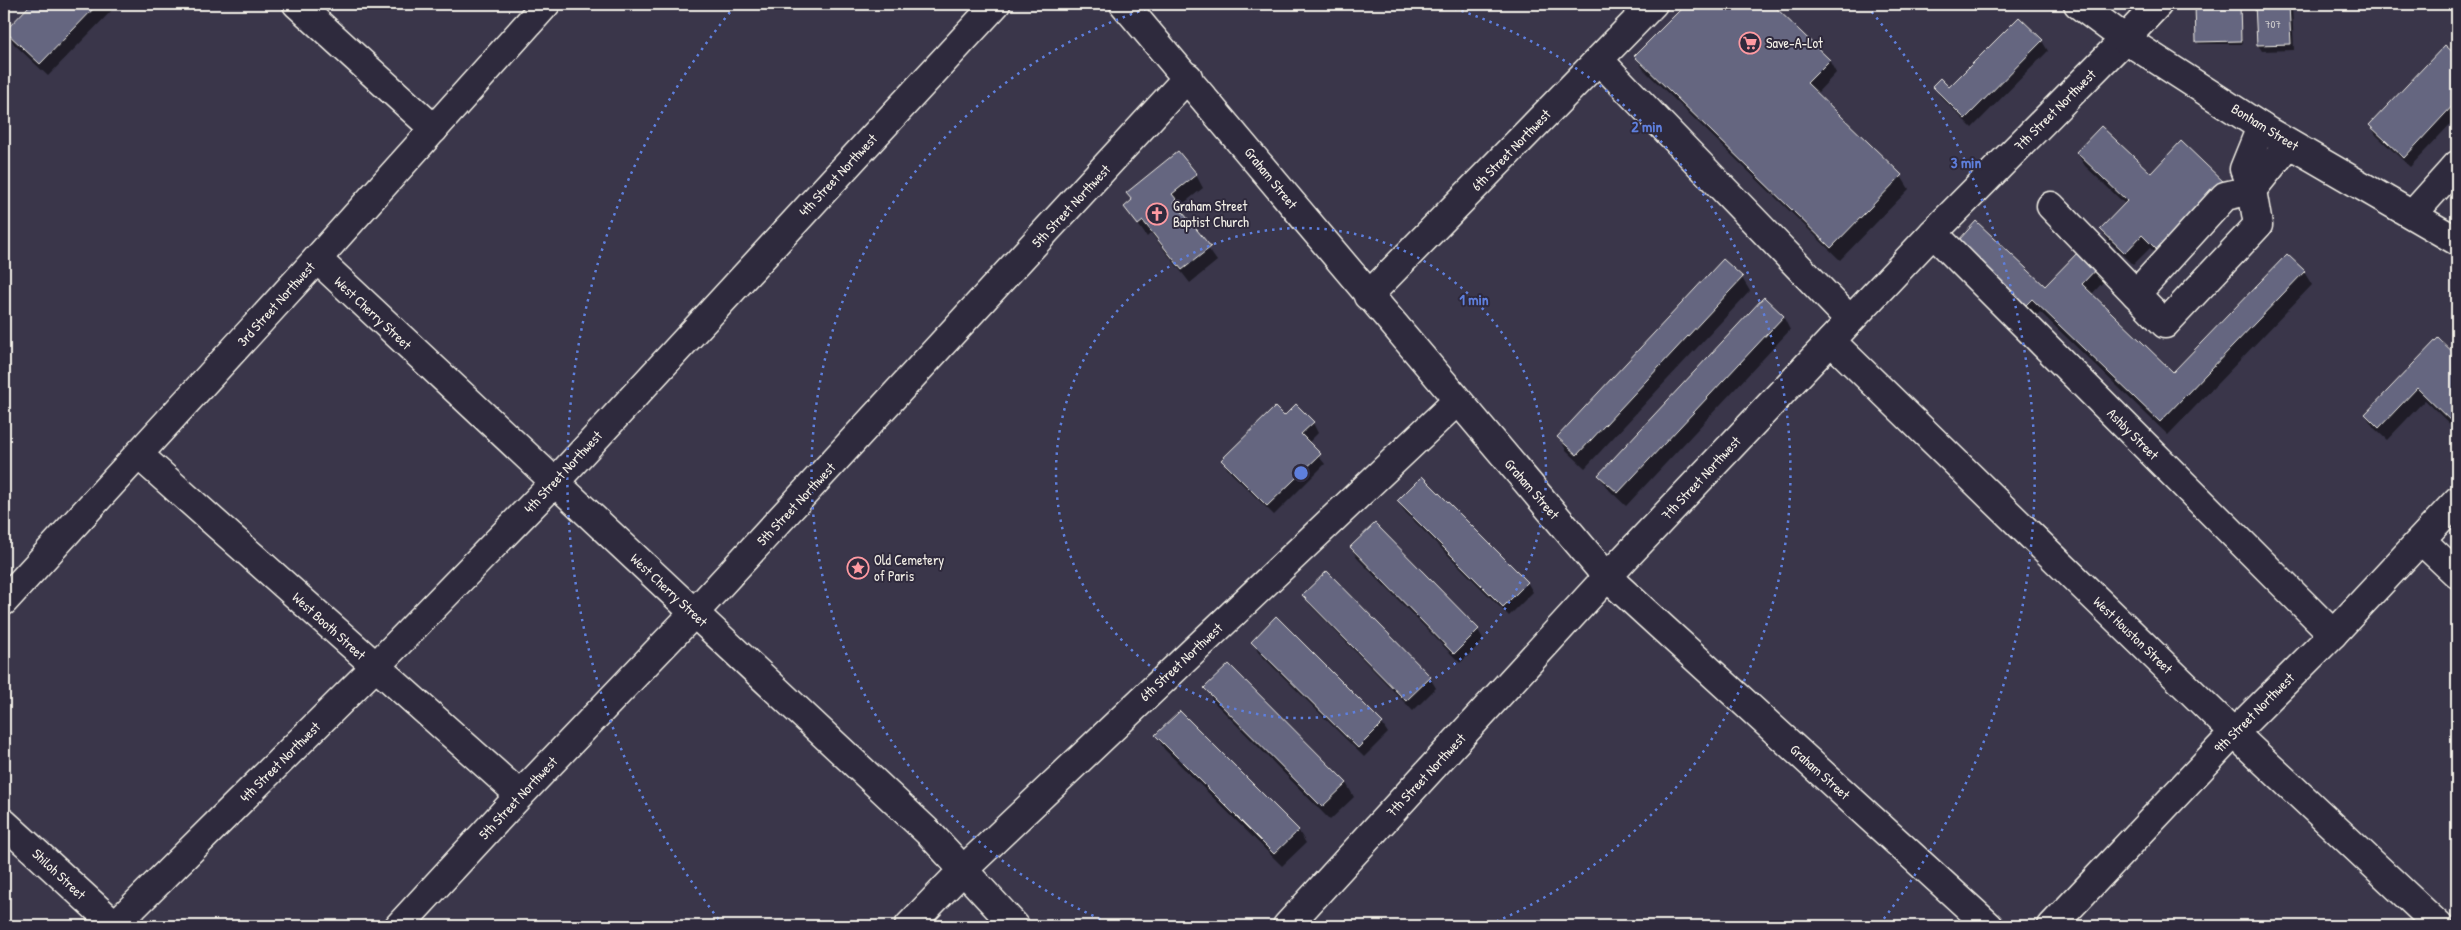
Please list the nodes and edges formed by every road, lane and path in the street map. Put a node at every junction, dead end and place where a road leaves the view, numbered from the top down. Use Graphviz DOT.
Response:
graph roads {
  1 [pos="296,4"];
  2 [pos="546,4"];
  3 [pos="996,4"];
  4 [pos="1124,4"];
  5 [pos="1653,4"];
  6 [pos="2078,4"];
  7 [pos="2158,4"];
  8 [pos="2125,39"];
  9 [pos="1598,60"];
  10 [pos="1188,77"];
  11 [pos="2261,127"];
  12 [pos="434,129"];
  13 [pos="2289,144"];
  14 [pos="2457,166"];
  15 [pos="2252,190"];
  16 [pos="2051,206"];
  17 [pos="2413,214"];
  18 [pos="1933,233"];
  19 [pos="2457,242"];
  20 [pos="317,259"];
  21 [pos="2136,294"];
  22 [pos="1368,296"];
  23 [pos="1850,320"];
  24 [pos="1831,341"];
  25 [pos="1456,401"];
  26 [pos="139,455"];
  27 [pos="554,483"];
  28 [pos="2457,501"];
  29 [pos="2422,541"];
  30 [pos="2457,574"];
  31 [pos="1607,577"];
  32 [pos="4,601"];
  33 [pos="694,614"];
  34 [pos="2333,634"];
  35 [pos="374,668"];
  36 [pos="2234,733"];
  37 [pos="520,795"];
  38 [pos="4,823"];
  39 [pos="963,870"];
  40 [pos="114,926"];
  41 [pos="399,926"];
  42 [pos="909,926"];
  43 [pos="1015,926"];
  44 [pos="1287,926"];
  45 [pos="1989,926"];
  46 [pos="2052,926"];
  47 [pos="2439,926"];
  1 -- 12 [label="street"];
  2 -- 12 [label="street, 3rd Street Northwest"];
  3 -- 27 [label="street, 4th Street Northwest"];
  4 -- 10 [label="street, Graham Street"];
  5 -- 9 [label="street, 6th Street Northwest"];
  6 -- 8 [label="street, Bonham Street"];
  7 -- 8 [label="street, 7th Street Northwest"];
  8 -- 11 [label="street, Bonham Street"];
  8 -- 18 [label="street, 7th Street Northwest"];
  9 -- 22 [label="street, 6th Street Northwest"];
  9 -- 23 [label="street"];
  10 -- 22 [label="street, Graham Street"];
  10 -- 33 [label="street, 5th Street Northwest"];
  11 -- 13 [label="street, Bonham Street"];
  11 -- 15 [label="street"];
  12 -- 20 [label="street, 3rd Street Northwest"];
  13 -- 15 [label="street"];
  13 -- 17 [label="street, Bonham Street"];
  14 -- 17 [label="street"];
  15 -- 21 [label="street"];
  15 -- 21 [label="street"];
  16 -- 21 [label="street"];
  17 -- 19 [label="street, Bonham Street"];
  18 -- 23 [label="street, 7th Street Northwest"];
  18 -- 34 [label="street, Ashby Street"];
  20 -- 26 [label="street, 3rd Street Northwest"];
  20 -- 27 [label="street, West Cherry Street"];
  22 -- 25 [label="street, Graham Street"];
  23 -- 24 [label="street, 7th Street Northwest"];
  24 -- 31 [label="street, 7th Street Northwest"];
  24 -- 36 [label="street, West Houston Street"];
  25 -- 31 [label="street, Graham Street"];
  25 -- 39 [label="street, 6th Street Northwest"];
  26 -- 32 [label="street, 3rd Street Northwest"];
  26 -- 35 [label="street, West Booth Street"];
  27 -- 33 [label="street, West Cherry Street"];
  27 -- 35 [label="street, 4th Street Northwest"];
  28 -- 29 [label="street, 9th Street Northwest"];
  29 -- 30 [label="street"];
  29 -- 34 [label="street, 9th Street Northwest"];
  31 -- 44 [label="street, 7th Street Northwest"];
  31 -- 45 [label="street, Graham Street"];
  33 -- 37 [label="street, 5th Street Northwest"];
  33 -- 39 [label="street, West Cherry Street"];
  34 -- 36 [label="street, 9th Street Northwest"];
  35 -- 37 [label="street, West Booth Street"];
  35 -- 40 [label="street, 4th Street Northwest"];
  36 -- 46 [label="street, 9th Street Northwest"];
  36 -- 47 [label="street, West Houston Street"];
  37 -- 41 [label="street, 5th Street Northwest"];
  38 -- 40 [label="street, Shiloh Street"];
  39 -- 42 [label="street, 6th Street Northwest"];
  39 -- 43 [label="street, West Cherry Street"];
}
